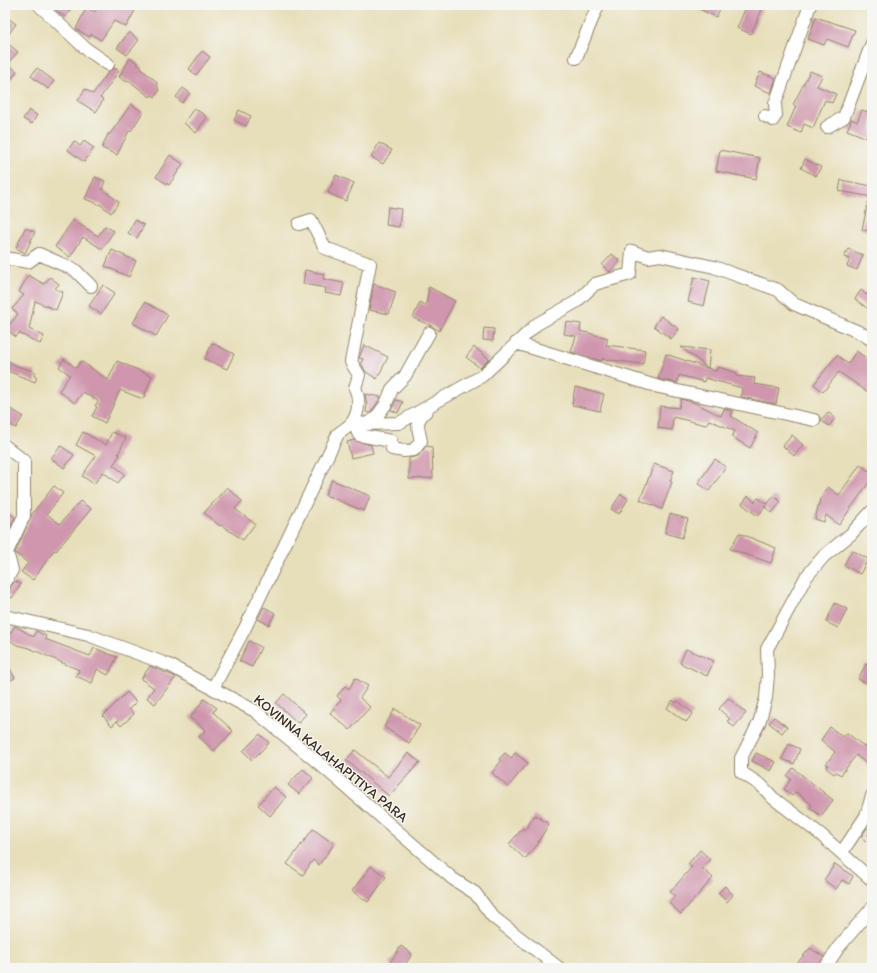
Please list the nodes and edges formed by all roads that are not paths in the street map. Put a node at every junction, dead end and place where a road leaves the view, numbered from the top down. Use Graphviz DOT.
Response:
graph roads {
  1 [pos="39,5"];
  2 [pos="598,5"];
  3 [pos="810,5"];
  4 [pos="872,43"];
  5 [pos="576,58"];
  6 [pos="108,64"];
  7 [pos="765,116"];
  8 [pos="827,127"];
  9 [pos="299,224"];
  10 [pos="5,258"];
  11 [pos="91,286"];
  12 [pos="429,333"];
  13 [pos="872,340"];
  14 [pos="516,343"];
  15 [pos="438,399"];
  16 [pos="814,420"];
  17 [pos="353,422"];
  18 [pos="365,424"];
  19 [pos="5,446"];
  20 [pos="872,511"];
  21 [pos="5,583"];
  22 [pos="5,616"];
  23 [pos="213,688"];
  24 [pos="872,796"];
  25 [pos="842,852"];
  26 [pos="872,880"];
  27 [pos="872,908"];
  28 [pos="559,968"];
  29 [pos="825,968"];
  1 -- 6 [label="street"];
  2 -- 5 [label="street"];
  3 -- 7 [label="street"];
  4 -- 8 [label="street"];
  9 -- 17 [label="street"];
  10 -- 11 [label="street"];
  12 -- 18 [label="street"];
  13 -- 14 [label="street"];
  14 -- 15 [label="street"];
  14 -- 16 [label="street"];
  15 -- 17 [label="street"];
  15 -- 18 [label="street"];
  17 -- 18 [label="street"];
  17 -- 23 [label="street"];
  19 -- 21 [label="street"];
  20 -- 25 [label="street"];
  22 -- 23 [label="street, KOVINNA KALAHAPITIYA PARA"];
  23 -- 28 [label="street, KOVINNA KALAHAPITIYA PARA"];
  24 -- 25 [label="street"];
  25 -- 26 [label="street"];
  27 -- 29 [label="street"];
}
